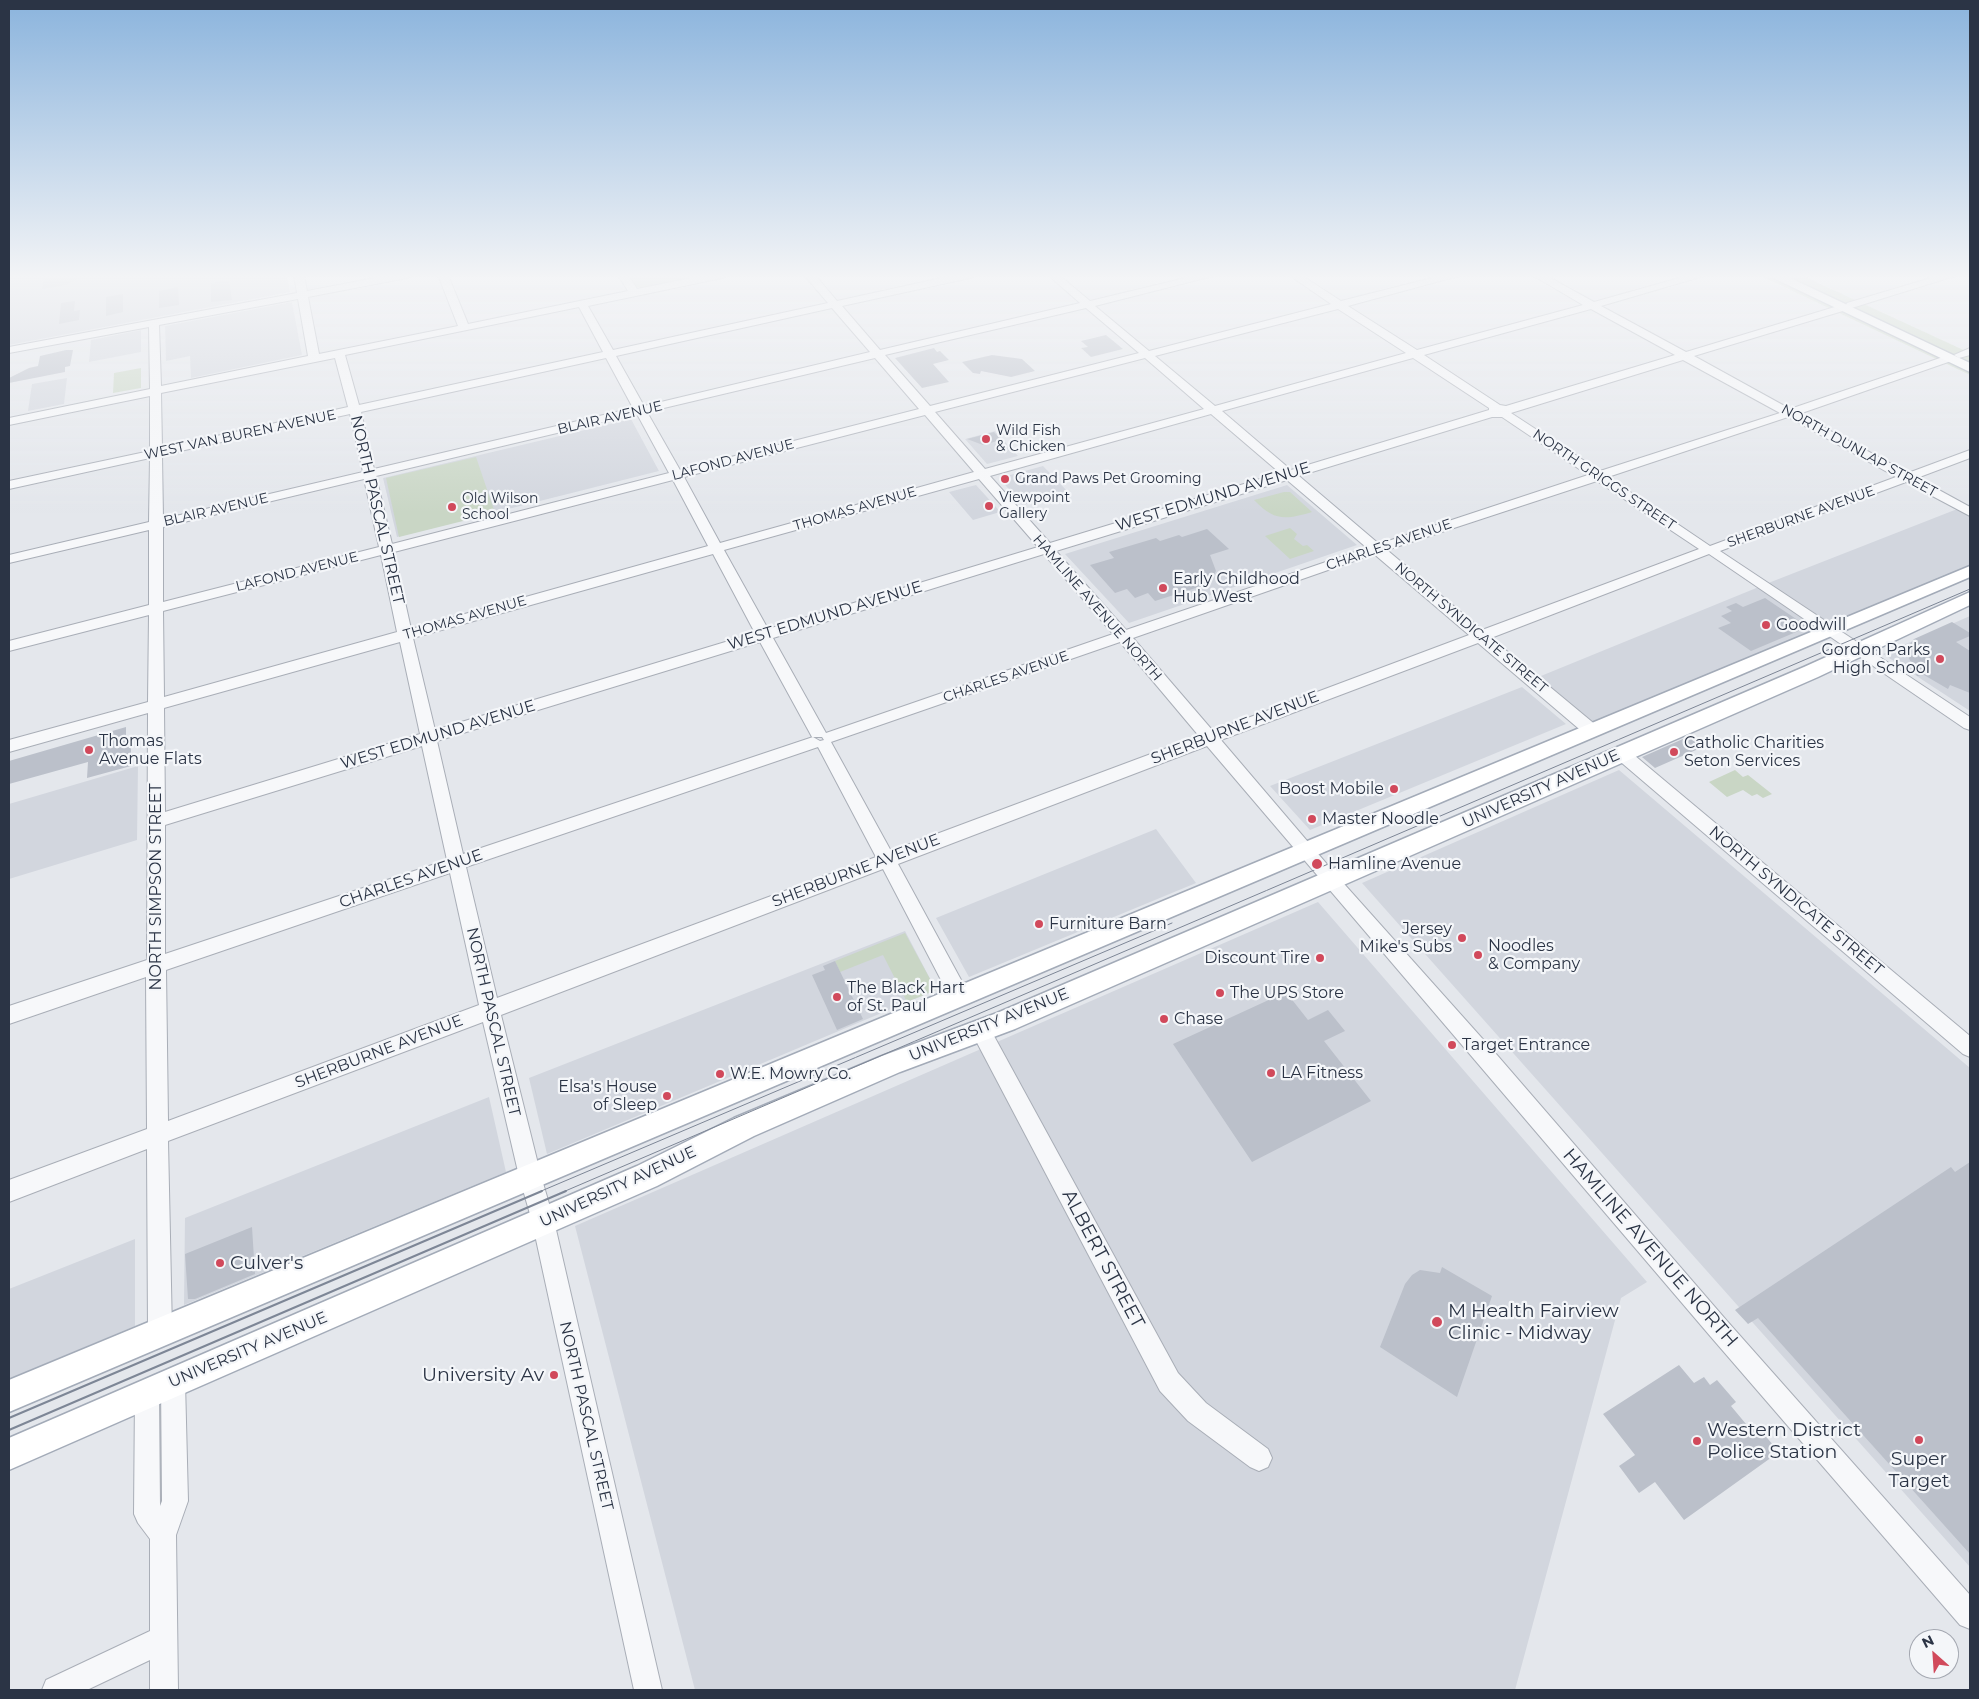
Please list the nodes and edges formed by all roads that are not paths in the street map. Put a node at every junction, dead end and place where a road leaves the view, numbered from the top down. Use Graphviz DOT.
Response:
graph roads {
  1 [pos="154,354"];
  2 [pos="313,354"];
  3 [pos="338,354"];
  4 [pos="339,354"];
  5 [pos="609,354"];
  6 [pos="610,354"];
  7 [pos="877,354"];
  8 [pos="878,354"];
  9 [pos="1145,354"];
  10 [pos="1146,354"];
  11 [pos="1413,354"];
  12 [pos="1414,354"];
  13 [pos="1683,354"];
  14 [pos="1692,354"];
  15 [pos="1686,356"];
  16 [pos="1962,356"];
  17 [pos="314,359"];
  18 [pos="1970,368"];
  19 [pos="154,391"];
  20 [pos="354,410"];
  21 [pos="641,410"];
  22 [pos="926,410"];
  23 [pos="1212,410"];
  24 [pos="1501,411"];
  25 [pos="1790,413"];
  26 [pos="9,421"];
  27 [pos="154,454"];
  28 [pos="1970,454"];
  29 [pos="368,474"];
  30 [pos="982,474"];
  31 [pos="1288,474"];
  32 [pos="677,475"];
  33 [pos="1598,476"];
  34 [pos="1908,477"];
  35 [pos="9,486"];
  36 [pos="1970,512"];
  37 [pos="154,525"];
  38 [pos="716,548"];
  39 [pos="1046,548"];
  40 [pos="1376,549"];
  41 [pos="384,550"];
  42 [pos="1710,550"];
  43 [pos="9,559"];
  44 [pos="1970,570"];
  45 [pos="1970,598"];
  46 [pos="155,608"];
  47 [pos="1830,630"];
  48 [pos="404,635"];
  49 [pos="762,635"];
  50 [pos="1479,636"];
  51 [pos="1124,637"];
  52 [pos="9,646"];
  53 [pos="1861,650"];
  54 [pos="156,705"];
  55 [pos="1970,724"];
  56 [pos="1591,730"];
  57 [pos="428,738"];
  58 [pos="1209,738"];
  59 [pos="822,739"];
  60 [pos="9,746"];
  61 [pos="1622,754"];
  62 [pos="156,821"];
  63 [pos="1305,850"];
  64 [pos="885,860"];
  65 [pos="457,863"];
  66 [pos="1331,881"];
  67 [pos="156,965"];
  68 [pos="959,995"];
  69 [pos="490,1010"];
  70 [pos="9,1015"];
  71 [pos="981,1031"];
  72 [pos="1970,1048"];
  73 [pos="158,1135"];
  74 [pos="530,1176"];
  75 [pos="9,1191"];
  76 [pos="543,1221"];
  77 [pos="160,1332"];
  78 [pos="160,1388"];
  79 [pos="9,1396"];
  80 [pos="9,1454"];
  81 [pos="1259,1458"];
  82 [pos="1970,1615"];
  83 [pos="163,1638"];
  84 [pos="56,1690"];
  85 [pos="164,1690"];
  86 [pos="648,1690"];
  1 -- 19 [label="street, NORTH SIMPSON STREET"];
  2 -- 17 [label="street"];
  3 -- 17 [label="street"];
  4 -- 20 [label="street, NORTH PASCAL STREET"];
  5 -- 20 [label="street, WEST VAN BUREN AVENUE"];
  6 -- 21 [label="street"];
  7 -- 21 [label="street, BLAIR AVENUE"];
  8 -- 22 [label="street, HAMLINE AVENUE NORTH"];
  9 -- 22 [label="street, LAFOND AVENUE"];
  10 -- 23 [label="street, NORTH SYNDICATE STREET"];
  11 -- 23 [label="street, THOMAS AVENUE"];
  12 -- 24 [label="street, NORTH GRIGGS STREET"];
  13 -- 15 [label="street, NORTH DUNLAP STREET"];
  14 -- 15 [label="street, WEST EDMUND AVENUE"];
  15 -- 24 [label="street, WEST EDMUND AVENUE"];
  15 -- 25 [label="street, NORTH DUNLAP STREET"];
  16 -- 18 [label="main road"];
  16 -- 25 [label="street, CHARLES AVENUE"];
  17 -- 19 [label="street"];
  19 -- 26 [label="street"];
  19 -- 27 [label="street, NORTH SIMPSON STREET"];
  20 -- 27 [label="street, WEST VAN BUREN AVENUE"];
  20 -- 29 [label="street, NORTH PASCAL STREET"];
  21 -- 29 [label="street, BLAIR AVENUE"];
  21 -- 32 [label="street"];
  22 -- 30 [label="street, HAMLINE AVENUE NORTH"];
  22 -- 32 [label="street, LAFOND AVENUE"];
  23 -- 30 [label="street, THOMAS AVENUE"];
  23 -- 31 [label="street, NORTH SYNDICATE STREET"];
  24 -- 31 [label="street, WEST EDMUND AVENUE"];
  24 -- 33 [label="street, NORTH GRIGGS STREET"];
  25 -- 33 [label="street, CHARLES AVENUE"];
  25 -- 34 [label="street, NORTH DUNLAP STREET"];
  27 -- 35 [label="street, WEST VAN BUREN AVENUE"];
  27 -- 37 [label="street, NORTH SIMPSON STREET"];
  28 -- 34 [label="street, SHERBURNE AVENUE"];
  29 -- 37 [label="street, BLAIR AVENUE"];
  29 -- 41 [label="street, NORTH PASCAL STREET"];
  30 -- 38 [label="street, THOMAS AVENUE"];
  30 -- 39 [label="street, HAMLINE AVENUE NORTH"];
  31 -- 39 [label="street, WEST EDMUND AVENUE"];
  31 -- 40 [label="street, NORTH SYNDICATE STREET"];
  32 -- 38 [label="street"];
  32 -- 41 [label="street, LAFOND AVENUE"];
  33 -- 40 [label="street, CHARLES AVENUE"];
  33 -- 42 [label="street, NORTH GRIGGS STREET"];
  34 -- 36 [label="street, NORTH DUNLAP STREET"];
  34 -- 42 [label="street, SHERBURNE AVENUE"];
  37 -- 43 [label="street, BLAIR AVENUE"];
  37 -- 46 [label="street, NORTH SIMPSON STREET"];
  38 -- 48 [label="street, THOMAS AVENUE"];
  38 -- 49 [label="street"];
  39 -- 49 [label="street, WEST EDMUND AVENUE"];
  39 -- 51 [label="street, HAMLINE AVENUE NORTH"];
  40 -- 50 [label="street, NORTH SYNDICATE STREET"];
  40 -- 51 [label="street, CHARLES AVENUE"];
  41 -- 46 [label="street, LAFOND AVENUE"];
  41 -- 48 [label="street, NORTH PASCAL STREET"];
  42 -- 47 [label="street, NORTH GRIGGS STREET"];
  42 -- 50 [label="street, SHERBURNE AVENUE"];
  44 -- 47 [label="main road, UNIVERSITY AVENUE"];
  45 -- 53 [label="main road, UNIVERSITY AVENUE"];
  46 -- 52 [label="street, LAFOND AVENUE"];
  46 -- 54 [label="street, NORTH SIMPSON STREET"];
  47 -- 53 [label="street, NORTH GRIGGS STREET"];
  47 -- 56 [label="main road, UNIVERSITY AVENUE"];
  48 -- 54 [label="street, THOMAS AVENUE"];
  48 -- 57 [label="street, NORTH PASCAL STREET"];
  49 -- 57 [label="street, WEST EDMUND AVENUE"];
  49 -- 59 [label="street"];
  50 -- 56 [label="street, NORTH SYNDICATE STREET"];
  50 -- 58 [label="street, SHERBURNE AVENUE"];
  51 -- 58 [label="street, HAMLINE AVENUE NORTH"];
  51 -- 59 [label="street, CHARLES AVENUE"];
  53 -- 55 [label="street, NORTH GRIGGS STREET"];
  53 -- 61 [label="main road, UNIVERSITY AVENUE"];
  54 -- 60 [label="street, THOMAS AVENUE"];
  54 -- 62 [label="street, NORTH SIMPSON STREET"];
  56 -- 63 [label="main road, UNIVERSITY AVENUE"];
  57 -- 62 [label="street, WEST EDMUND AVENUE"];
  57 -- 65 [label="street, NORTH PASCAL STREET"];
  58 -- 63 [label="street, HAMLINE AVENUE NORTH"];
  58 -- 64 [label="street, SHERBURNE AVENUE"];
  59 -- 64 [label="street"];
  59 -- 65 [label="street, CHARLES AVENUE"];
  61 -- 66 [label="main road, UNIVERSITY AVENUE"];
  61 -- 72 [label="street, NORTH SYNDICATE STREET"];
  62 -- 67 [label="street, NORTH SIMPSON STREET"];
  63 -- 66 [label="street, HAMLINE AVENUE NORTH"];
  63 -- 68 [label="main road, UNIVERSITY AVENUE"];
  64 -- 68 [label="street"];
  64 -- 69 [label="street, SHERBURNE AVENUE"];
  65 -- 67 [label="street, CHARLES AVENUE"];
  65 -- 69 [label="street, NORTH PASCAL STREET"];
  66 -- 71 [label="main road, UNIVERSITY AVENUE"];
  66 -- 82 [label="street, HAMLINE AVENUE NORTH"];
  67 -- 70 [label="street, CHARLES AVENUE"];
  67 -- 73 [label="street, NORTH SIMPSON STREET"];
  68 -- 74 [label="main road, UNIVERSITY AVENUE"];
  69 -- 73 [label="street, SHERBURNE AVENUE"];
  69 -- 74 [label="street, NORTH PASCAL STREET"];
  71 -- 76 [label="main road, UNIVERSITY AVENUE"];
  71 -- 81 [label="street, ALBERT STREET"];
  73 -- 75 [label="street, SHERBURNE AVENUE"];
  73 -- 77 [label="street, NORTH SIMPSON STREET"];
  74 -- 76 [label="street, NORTH PASCAL STREET"];
  74 -- 77 [label="main road, UNIVERSITY AVENUE"];
  76 -- 78 [label="main road, UNIVERSITY AVENUE"];
  76 -- 86 [label="street, NORTH PASCAL STREET"];
  77 -- 79 [label="main road, UNIVERSITY AVENUE"];
  78 -- 80 [label="main road, UNIVERSITY AVENUE"];
  78 -- 83 [label="street"];
  83 -- 84 [label="street"];
  83 -- 85 [label="street"];
}
